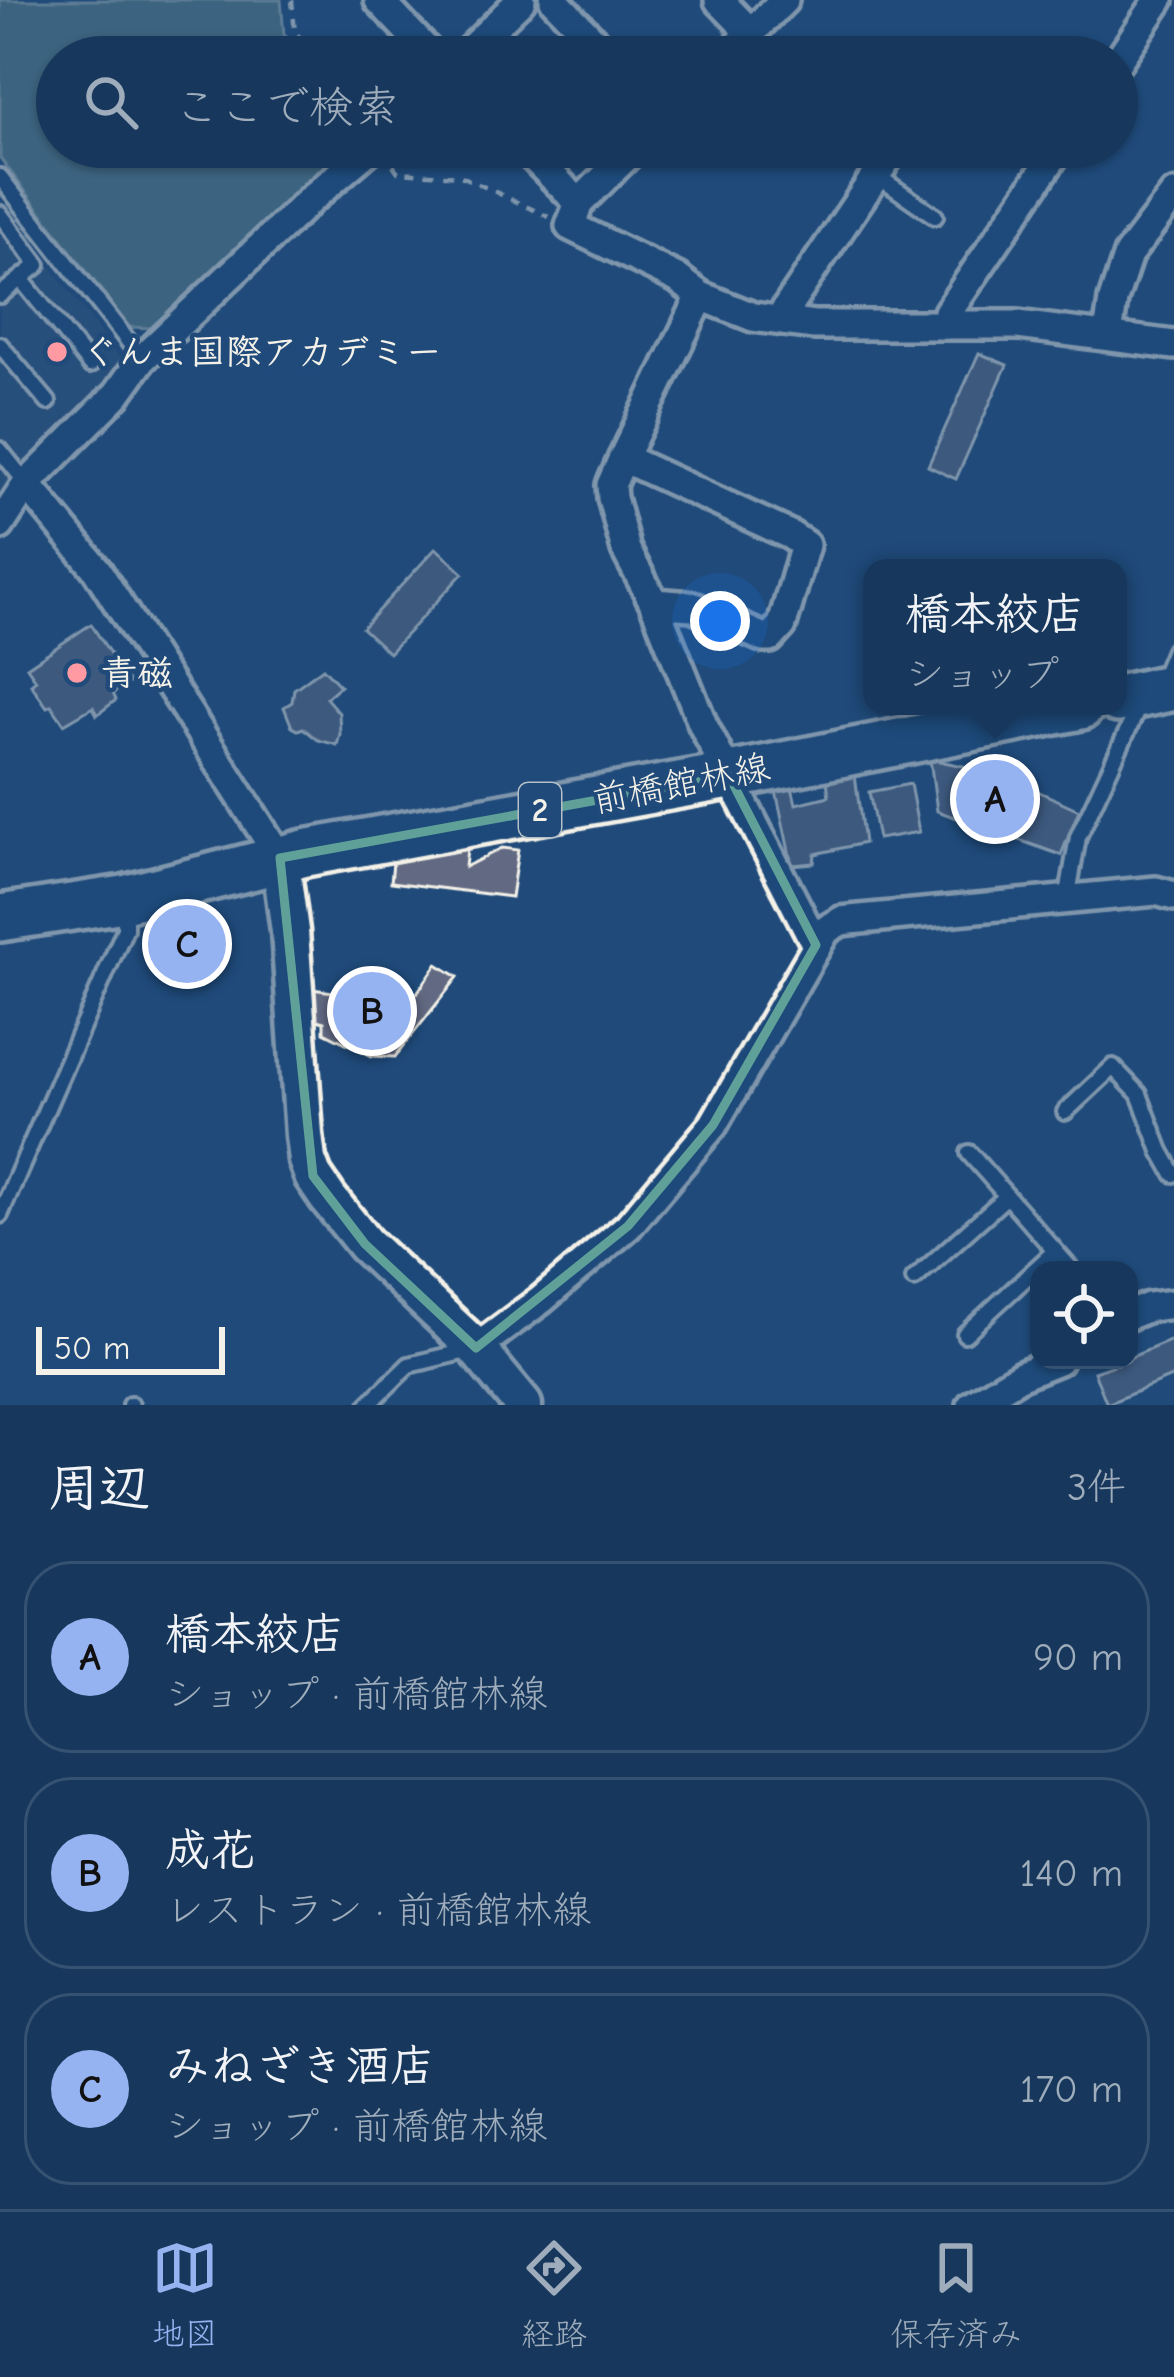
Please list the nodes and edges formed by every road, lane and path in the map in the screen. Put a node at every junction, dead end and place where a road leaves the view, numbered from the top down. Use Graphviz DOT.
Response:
graph roads {
  1 [pos="292,0"];
  2 [pos="379,0"];
  3 [pos="521,0"];
  4 [pos="554,0"];
  5 [pos="719,0"];
  6 [pos="784,0"];
  7 [pos="1159,0"];
  8 [pos="751,33"];
  9 [pos="299,36"];
  10 [pos="413,36"];
  11 [pos="484,36"];
  12 [pos="589,36"];
  13 [pos="748,36"];
  14 [pos="1135,36"];
  15 [pos="348,168"];
  16 [pos="544,168"];
  17 [pos="615,168"];
  18 [pos="882,168"];
  19 [pos="1046,168"];
  20 [pos="398,172"];
  21 [pos="877,175"];
  22 [pos="0,177"];
  23 [pos="1174,195"];
  24 [pos="580,203"];
  25 [pos="0,214"];
  26 [pos="544,215"];
  27 [pos="935,216"];
  28 [pos="21,279"];
  29 [pos="0,295"];
  30 [pos="701,296"];
  31 [pos="783,321"];
  32 [pos="945,326"];
  33 [pos="1108,335"];
  34 [pos="0,345"];
  35 [pos="1174,345"];
  36 [pos="142,359"];
  37 [pos="90,364"];
  38 [pos="49,402"];
  39 [pos="0,450"];
  40 [pos="623,458"];
  41 [pos="27,484"];
  42 [pos="0,525"];
  43 [pos="654,603"];
  44 [pos="1154,684"];
  45 [pos="1036,715"];
  46 [pos="729,776"];
  47 [pos="280,858"];
  48 [pos="1174,896"];
  49 [pos="124,899"];
  50 [pos="1067,900"];
  51 [pos="0,918"];
  52 [pos="816,945"];
  53 [pos="1065,1112"];
  54 [pos="969,1153"];
  55 [pos="1174,1174"];
  56 [pos="1006,1196"];
  57 [pos="0,1215"];
  58 [pos="1055,1251"];
  59 [pos="1064,1261"];
  60 [pos="914,1280"];
  61 [pos="1174,1304"];
  62 [pos="1138,1311"];
  63 [pos="964,1334"];
  64 [pos="476,1348"];
  65 [pos="1036,1369"];
  66 [pos="368,1405"];
  67 [pos="523,1405"];
  68 [pos="972,1405"];
  1 -- 9 [label="path"];
  2 -- 10 [label="street"];
  3 -- 11 [label="street"];
  4 -- 12 [label="street"];
  5 -- 8 [label="street"];
  6 -- 8 [label="street"];
  7 -- 14 [label="street"];
  8 -- 13 [label="street"];
  15 -- 36 [label="street"];
  16 -- 24 [label="street"];
  17 -- 24 [label="street"];
  18 -- 21 [label="street"];
  19 -- 32 [label="street"];
  20 -- 26 [label="path"];
  21 -- 27 [label="lane"];
  21 -- 31 [label="street"];
  22 -- 36 [label="lane"];
  23 -- 33 [label="street"];
  24 -- 30 [label="street"];
  25 -- 28 [label="lane"];
  28 -- 29 [label="lane"];
  28 -- 37 [label="lane"];
  30 -- 31 [label="street"];
  30 -- 40 [label="street"];
  31 -- 32 [label="street"];
  32 -- 33 [label="street"];
  33 -- 35 [label="street"];
  34 -- 38 [label="lane"];
  36 -- 41 [label="street"];
  39 -- 41 [label="lane"];
  40 -- 43 [label="street"];
  40 -- 43 [label="street"];
  41 -- 42 [label="street"];
  41 -- 47 [label="street"];
  43 -- 46 [label="street"];
  44 -- 50 [label="lane"];
  45 -- 46 [label="main road, 前橋館林線 / 2"];
  46 -- 47 [label="main road, 前橋館林線 / 2"];
  46 -- 52 [label="street"];
  47 -- 49 [label="main road, 前橋館林線 / 2"];
  47 -- 64 [label="street"];
  48 -- 50 [label="street"];
  49 -- 51 [label="main road, 前橋館林線 / 2"];
  49 -- 57 [label="lane"];
  50 -- 52 [label="street"];
  52 -- 64 [label="street"];
  53 -- 55 [label="lane"];
  54 -- 56 [label="lane"];
  56 -- 58 [label="lane"];
  56 -- 60 [label="lane"];
  58 -- 59 [label="lane"];
  58 -- 63 [label="lane"];
  61 -- 62 [label="street"];
  64 -- 66 [label="lane"];
  64 -- 67 [label="street"];
  65 -- 68 [label="street"];
}
